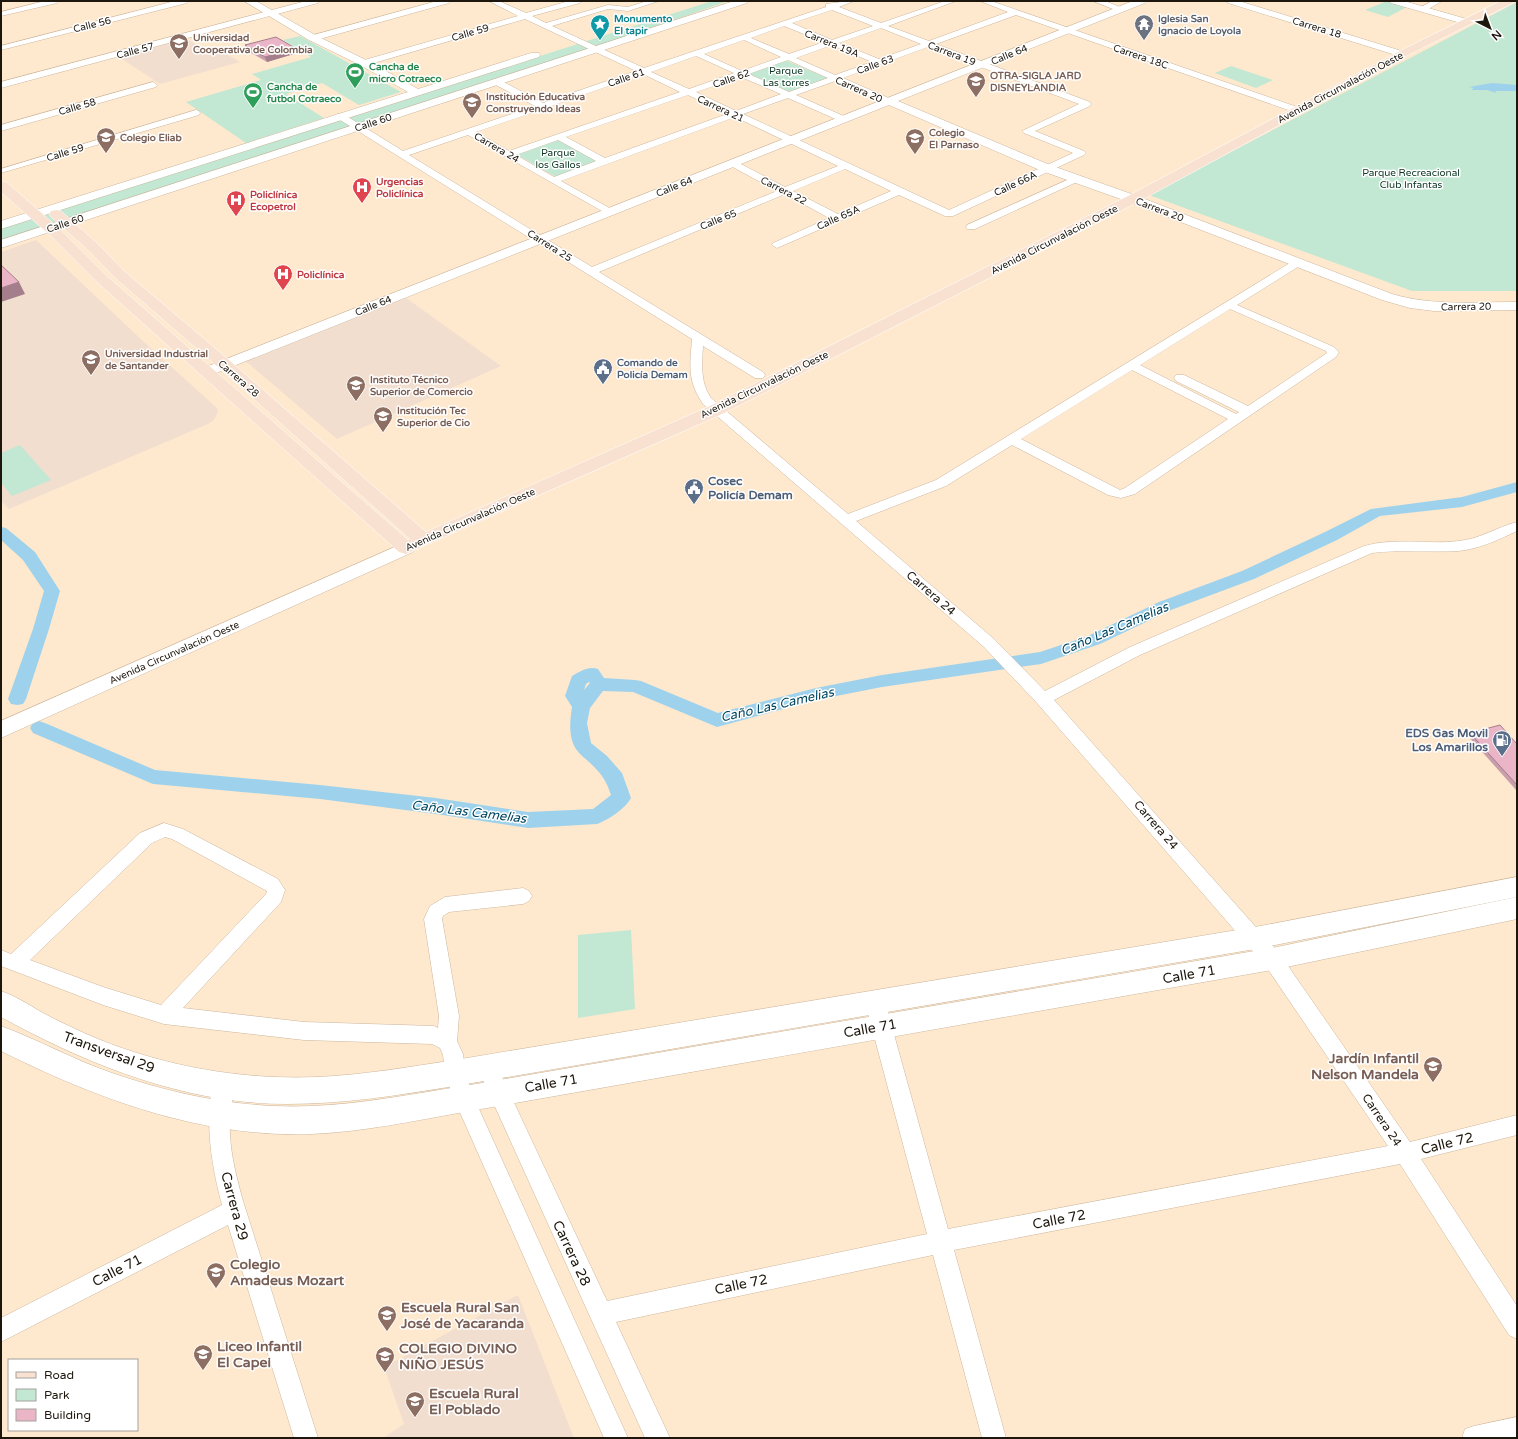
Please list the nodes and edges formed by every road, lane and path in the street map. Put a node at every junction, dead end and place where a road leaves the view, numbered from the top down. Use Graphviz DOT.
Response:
graph roads {
  1 [pos="54,1"];
  2 [pos="184,1"];
  3 [pos="249,1"];
  4 [pos="315,1"];
  5 [pos="446,1"];
  6 [pos="493,1"];
  7 [pos="577,1"];
  8 [pos="654,1"];
  9 [pos="744,1"];
  10 [pos="850,1"];
  11 [pos="952,1"];
  12 [pos="984,1"];
  13 [pos="1097,1"];
  14 [pos="1142,1"];
  15 [pos="1231,1"];
  16 [pos="1394,1"];
  17 [pos="1438,1"];
  18 [pos="1494,1"];
  19 [pos="1509,1"];
  20 [pos="822,3"];
  21 [pos="832,7"];
  22 [pos="1121,9"];
  23 [pos="1422,9"];
  24 [pos="1016,12"];
  25 [pos="271,13"];
  26 [pos="1,14"];
  27 [pos="525,16"];
  28 [pos="1462,21"];
  29 [pos="784,24"];
  30 [pos="546,26"];
  31 [pos="881,26"];
  32 [pos="1068,30"];
  33 [pos="595,37"];
  34 [pos="313,38"];
  35 [pos="747,40"];
  36 [pos="580,41"];
  37 [pos="833,43"];
  38 [pos="927,44"];
  39 [pos="565,46"];
  40 [pos="1,48"];
  41 [pos="596,49"];
  42 [pos="543,53"];
  43 [pos="1398,53"];
  44 [pos="696,54"];
  45 [pos="789,58"];
  46 [pos="880,62"];
  47 [pos="364,63"];
  48 [pos="981,64"];
  49 [pos="644,71"];
  50 [pos="741,74"];
  51 [pos="836,78"];
  52 [pos="497,82"];
  53 [pos="1,85"];
  54 [pos="153,85"];
  55 [pos="416,92"];
  56 [pos="688,92"];
  57 [pos="788,95"];
  58 [pos="888,101"];
  59 [pos="543,106"];
  60 [pos="1293,109"];
  61 [pos="196,113"];
  62 [pos="736,115"];
  63 [pos="340,116"];
  64 [pos="843,119"];
  65 [pos="358,127"];
  66 [pos="1,128"];
  67 [pos="468,131"];
  68 [pos="559,137"];
  69 [pos="790,140"];
  70 [pos="1081,153"];
  71 [pos="402,154"];
  72 [pos="509,154"];
  73 [pos="604,162"];
  74 [pos="732,163"];
  75 [pos="845,166"];
  76 [pos="1046,168"];
  77 [pos="2,170"];
  78 [pos="1076,179"];
  79 [pos="554,180"];
  80 [pos="20,184"];
  81 [pos="1,185"];
  82 [pos="899,190"];
  83 [pos="786,191"];
  84 [pos="1126,196"];
  85 [pos="37,198"];
  86 [pos="50,210"];
  87 [pos="609,212"];
  88 [pos="950,214"];
  89 [pos="34,215"];
  90 [pos="837,218"];
  91 [pos="66,223"];
  92 [pos="1,225"];
  93 [pos="50,228"];
  94 [pos="971,228"];
  95 [pos="540,239"];
  96 [pos="1,244"];
  97 [pos="778,244"];
  98 [pos="1297,263"];
  99 [pos="591,271"];
  100 [pos="1229,305"];
  101 [pos="1517,306"];
  102 [pos="698,337"];
  103 [pos="1142,359"];
  104 [pos="224,364"];
  105 [pos="1132,366"];
  106 [pos="206,372"];
  107 [pos="759,375"];
  108 [pos="711,405"];
  109 [pos="1248,411"];
  110 [pos="1237,419"];
  111 [pos="1012,440"];
  112 [pos="846,520"];
  113 [pos="1517,526"];
  114 [pos="409,539"];
  115 [pos="1043,699"];
  116 [pos="1,713"];
  117 [pos="1,730"];
  118 [pos="1517,887"];
  119 [pos="523,896"];
  120 [pos="1517,908"];
  121 [pos="1255,938"];
  122 [pos="1272,959"];
  123 [pos="7,960"];
  124 [pos="1,1004"];
  125 [pos="878,1014"];
  126 [pos="164,1015"];
  127 [pos="1,1038"];
  128 [pos="448,1042"];
  129 [pos="486,1067"];
  130 [pos="455,1073"];
  131 [pos="222,1085"];
  132 [pos="498,1092"];
  133 [pos="464,1098"];
  134 [pos="220,1114"];
  135 [pos="1517,1125"];
  136 [pos="1405,1153"];
  137 [pos="234,1210"];
  138 [pos="940,1242"];
  139 [pos="600,1314"];
  140 [pos="1517,1327"];
  141 [pos="1,1330"];
  142 [pos="1517,1429"];
  143 [pos="306,1438"];
  144 [pos="616,1438"];
  145 [pos="658,1438"];
  146 [pos="994,1438"];
  147 [pos="1474,1438"];
  1 -- 26 [label="street"];
  2 -- 40 [label="street, Calle 56"];
  3 -- 25 [label="street"];
  4 -- 25 [label="street, Calle 57"];
  5 -- 34 [label="street"];
  6 -- 27 [label="street, Carrera 21"];
  7 -- 27 [label="street, Calle 59"];
  8 -- 30 [label="street"];
  9 -- 41 [label="street, Calle 60"];
  10 -- 21 [label="street, Calle 61"];
  11 -- 31 [label="street, Calle 62"];
  12 -- 24 [label="street, Carrera 18C"];
  13 -- 22 [label="street"];
  14 -- 22 [label="street, Calle 64"];
  15 -- 43 [label="street, Carrera 18"];
  16 -- 23 [label="street"];
  17 -- 23 [label="street"];
  18 -- 28 [label="main road, Avenida Circunvalación Oeste"];
  19 -- 28 [label="main road, Avenida Circunvalación Oeste"];
  20 -- 21 [label="street, Carrera 19"];
  21 -- 29 [label="street, Calle 61"];
  21 -- 31 [label="street, Carrera 19"];
  22 -- 32 [label="street, Calle 64"];
  23 -- 28 [label="street"];
  24 -- 32 [label="street, Carrera 18C"];
  24 -- 38 [label="street, Calle 63"];
  25 -- 34 [label="street"];
  25 -- 53 [label="street, Calle 57"];
  27 -- 30 [label="street, Carrera 21"];
  27 -- 47 [label="street, Calle 59"];
  28 -- 43 [label="main road, Avenida Circunvalación Oeste"];
  29 -- 37 [label="street, Carrera 19A"];
  29 -- 44 [label="street, Calle 61"];
  30 -- 36 [label="street, Carrera 21"];
  31 -- 37 [label="street, Calle 62"];
  31 -- 38 [label="street, Carrera 19"];
  32 -- 48 [label="street, Calle 64"];
  32 -- 60 [label="street, Carrera 18C"];
  33 -- 36 [label="street"];
  34 -- 47 [label="street"];
  35 -- 45 [label="street, Carrera 20"];
  36 -- 39 [label="street"];
  36 -- 41 [label="street, Carrera 21"];
  37 -- 45 [label="street, Calle 62"];
  37 -- 46 [label="street, Carrera 19A"];
  38 -- 46 [label="street, Calle 63"];
  38 -- 48 [label="street, Carrera 19"];
  41 -- 49 [label="street, Carrera 21"];
  41 -- 52 [label="street, Calle 60"];
  42 -- 55 [label="street, Calle 60"];
  43 -- 60 [label="main road, Avenida Circunvalación Oeste"];
  44 -- 49 [label="street, Calle 61"];
  44 -- 50 [label="street"];
  45 -- 50 [label="street, Calle 62"];
  45 -- 51 [label="street, Carrera 20"];
  46 -- 51 [label="street, Calle 63"];
  47 -- 55 [label="street"];
  48 -- 58 [label="street, Calle 64"];
  48 -- 70 [label="street, Carrera 19"];
  49 -- 56 [label="street, Carrera 21"];
  49 -- 59 [label="street, Calle 61"];
  50 -- 56 [label="street, Calle 62"];
  50 -- 57 [label="street"];
  51 -- 57 [label="street, Calle 63"];
  51 -- 58 [label="street, Carrera 20"];
  52 -- 59 [label="street"];
  52 -- 65 [label="street, Calle 60"];
  54 -- 66 [label="street, Calle 58"];
  55 -- 63 [label="street, Calle 60"];
  56 -- 62 [label="street, Carrera 21"];
  56 -- 68 [label="street, Calle 62"];
  57 -- 62 [label="street, Calle 63"];
  57 -- 64 [label="street"];
  58 -- 64 [label="street, Calle 64"];
  58 -- 76 [label="street, Carrera 20"];
  59 -- 67 [label="street, Calle 61"];
  60 -- 84 [label="main road, Avenida Circunvalación Oeste"];
  61 -- 77 [label="street, Calle 59"];
  62 -- 69 [label="street, Carrera 21"];
  62 -- 73 [label="street, Calle 63"];
  63 -- 65 [label="street, Carrera 25"];
  63 -- 86 [label="street, Calle 60"];
  64 -- 69 [label="street, Calle 64"];
  65 -- 71 [label="street, Carrera 25"];
  65 -- 91 [label="street, Calle 60"];
  67 -- 71 [label="street, Calle 61"];
  67 -- 72 [label="street, Carrera 24"];
  68 -- 72 [label="street, Calle 62"];
  68 -- 73 [label="street"];
  69 -- 74 [label="street, Calle 64"];
  69 -- 75 [label="street, Carrera 21"];
  70 -- 76 [label="street, Calle 66A"];
  71 -- 95 [label="street, Carrera 25"];
  72 -- 79 [label="street, Carrera 24"];
  73 -- 79 [label="street, Calle 63"];
  74 -- 83 [label="street, Carrera 22"];
  74 -- 87 [label="street, Calle 64"];
  75 -- 82 [label="street, Carrera 21"];
  75 -- 83 [label="street, Calle 65"];
  76 -- 78 [label="street, Carrera 20"];
  76 -- 88 [label="street, Calle 66A"];
  77 -- 80 [label="main road"];
  78 -- 84 [label="street, Carrera 20"];
  78 -- 94 [label="street"];
  79 -- 87 [label="street, Carrera 24"];
  81 -- 89 [label="main road, Carrera 28"];
  82 -- 88 [label="street, Carrera 21"];
  82 -- 90 [label="street, Calle 65A"];
  83 -- 90 [label="street, Carrera 22"];
  83 -- 99 [label="street, Calle 65"];
  84 -- 98 [label="street, Carrera 20"];
  84 -- 107 [label="main road, Avenida Circunvalación Oeste"];
  84 -- 108 [label="main road, Avenida Circunvalación Oeste"];
  85 -- 86 [label="main road, Carrera 28"];
  86 -- 89 [label="street, Calle 60"];
  86 -- 91 [label="main road, Carrera 28"];
  87 -- 95 [label="street, Calle 64"];
  89 -- 92 [label="street, Calle 60"];
  89 -- 93 [label="main road, Carrera 28"];
  90 -- 97 [label="street, Calle 65A"];
  91 -- 93 [label="street, Calle 60"];
  91 -- 104 [label="main road, Carrera 28"];
  93 -- 96 [label="street, Calle 60"];
  93 -- 106 [label="main road, Carrera 28"];
  95 -- 99 [label="street, Carrera 25"];
  95 -- 104 [label="street, Calle 64"];
  98 -- 100 [label="street"];
  98 -- 101 [label="street, Carrera 20"];
  99 -- 102 [label="street, Carrera 25"];
  100 -- 103 [label="street"];
  100 -- 109 [label="street"];
  102 -- 107 [label="street, Carrera 25"];
  102 -- 108 [label="street, Carrera 24"];
  103 -- 105 [label="street"];
  103 -- 109 [label="street"];
  104 -- 106 [label="street, Calle 64"];
  104 -- 114 [label="main road, Carrera 28"];
  105 -- 110 [label="street"];
  105 -- 111 [label="street"];
  106 -- 114 [label="main road, Carrera 28"];
  107 -- 108 [label="main road, Avenida Circunvalación Oeste"];
  108 -- 112 [label="street, Carrera 24"];
  108 -- 114 [label="main road, Avenida Circunvalación Oeste"];
  109 -- 110 [label="street"];
  110 -- 111 [label="street"];
  111 -- 112 [label="street"];
  112 -- 115 [label="street, Carrera 24"];
  113 -- 115 [label="street"];
  114 -- 116 [label="main road, Avenida Circunvalación Oeste"];
  114 -- 117 [label="main road, Avenida Circunvalación Oeste"];
  115 -- 121 [label="street, Carrera 24"];
  118 -- 121 [label="main road, Calle 71"];
  119 -- 128 [label="street"];
  120 -- 122 [label="main road, Calle 71"];
  121 -- 122 [label="street, Carrera 24"];
  121 -- 125 [label="main road, Calle 71"];
  122 -- 125 [label="main road, Calle 71"];
  122 -- 136 [label="street, Carrera 24"];
  123 -- 126 [label="street"];
  123 -- 126 [label="street"];
  124 -- 131 [label="main road, Transversal 29"];
  125 -- 129 [label="main road, Calle 71"];
  125 -- 132 [label="main road, Calle 71"];
  125 -- 138 [label="street"];
  126 -- 128 [label="street"];
  127 -- 134 [label="main road"];
  128 -- 130 [label="street"];
  129 -- 130 [label="main road, Calle 71"];
  129 -- 132 [label="street, Carrera 28"];
  130 -- 131 [label="main road, Calle 71"];
  130 -- 133 [label="street"];
  131 -- 134 [label="street, Carrera 29"];
  132 -- 133 [label="main road, Calle 71"];
  132 -- 139 [label="street, Carrera 28"];
  133 -- 134 [label="main road, Calle 71"];
  133 -- 144 [label="street"];
  134 -- 137 [label="street, Carrera 29"];
  135 -- 136 [label="street, Calle 72"];
  136 -- 138 [label="street, Calle 72"];
  136 -- 140 [label="street, Carrera 24"];
  137 -- 141 [label="street, Calle 71"];
  137 -- 143 [label="street, Carrera 29"];
  138 -- 139 [label="street, Calle 72"];
  138 -- 146 [label="street"];
  139 -- 145 [label="street, Carrera 28"];
  142 -- 147 [label="street"];
}
